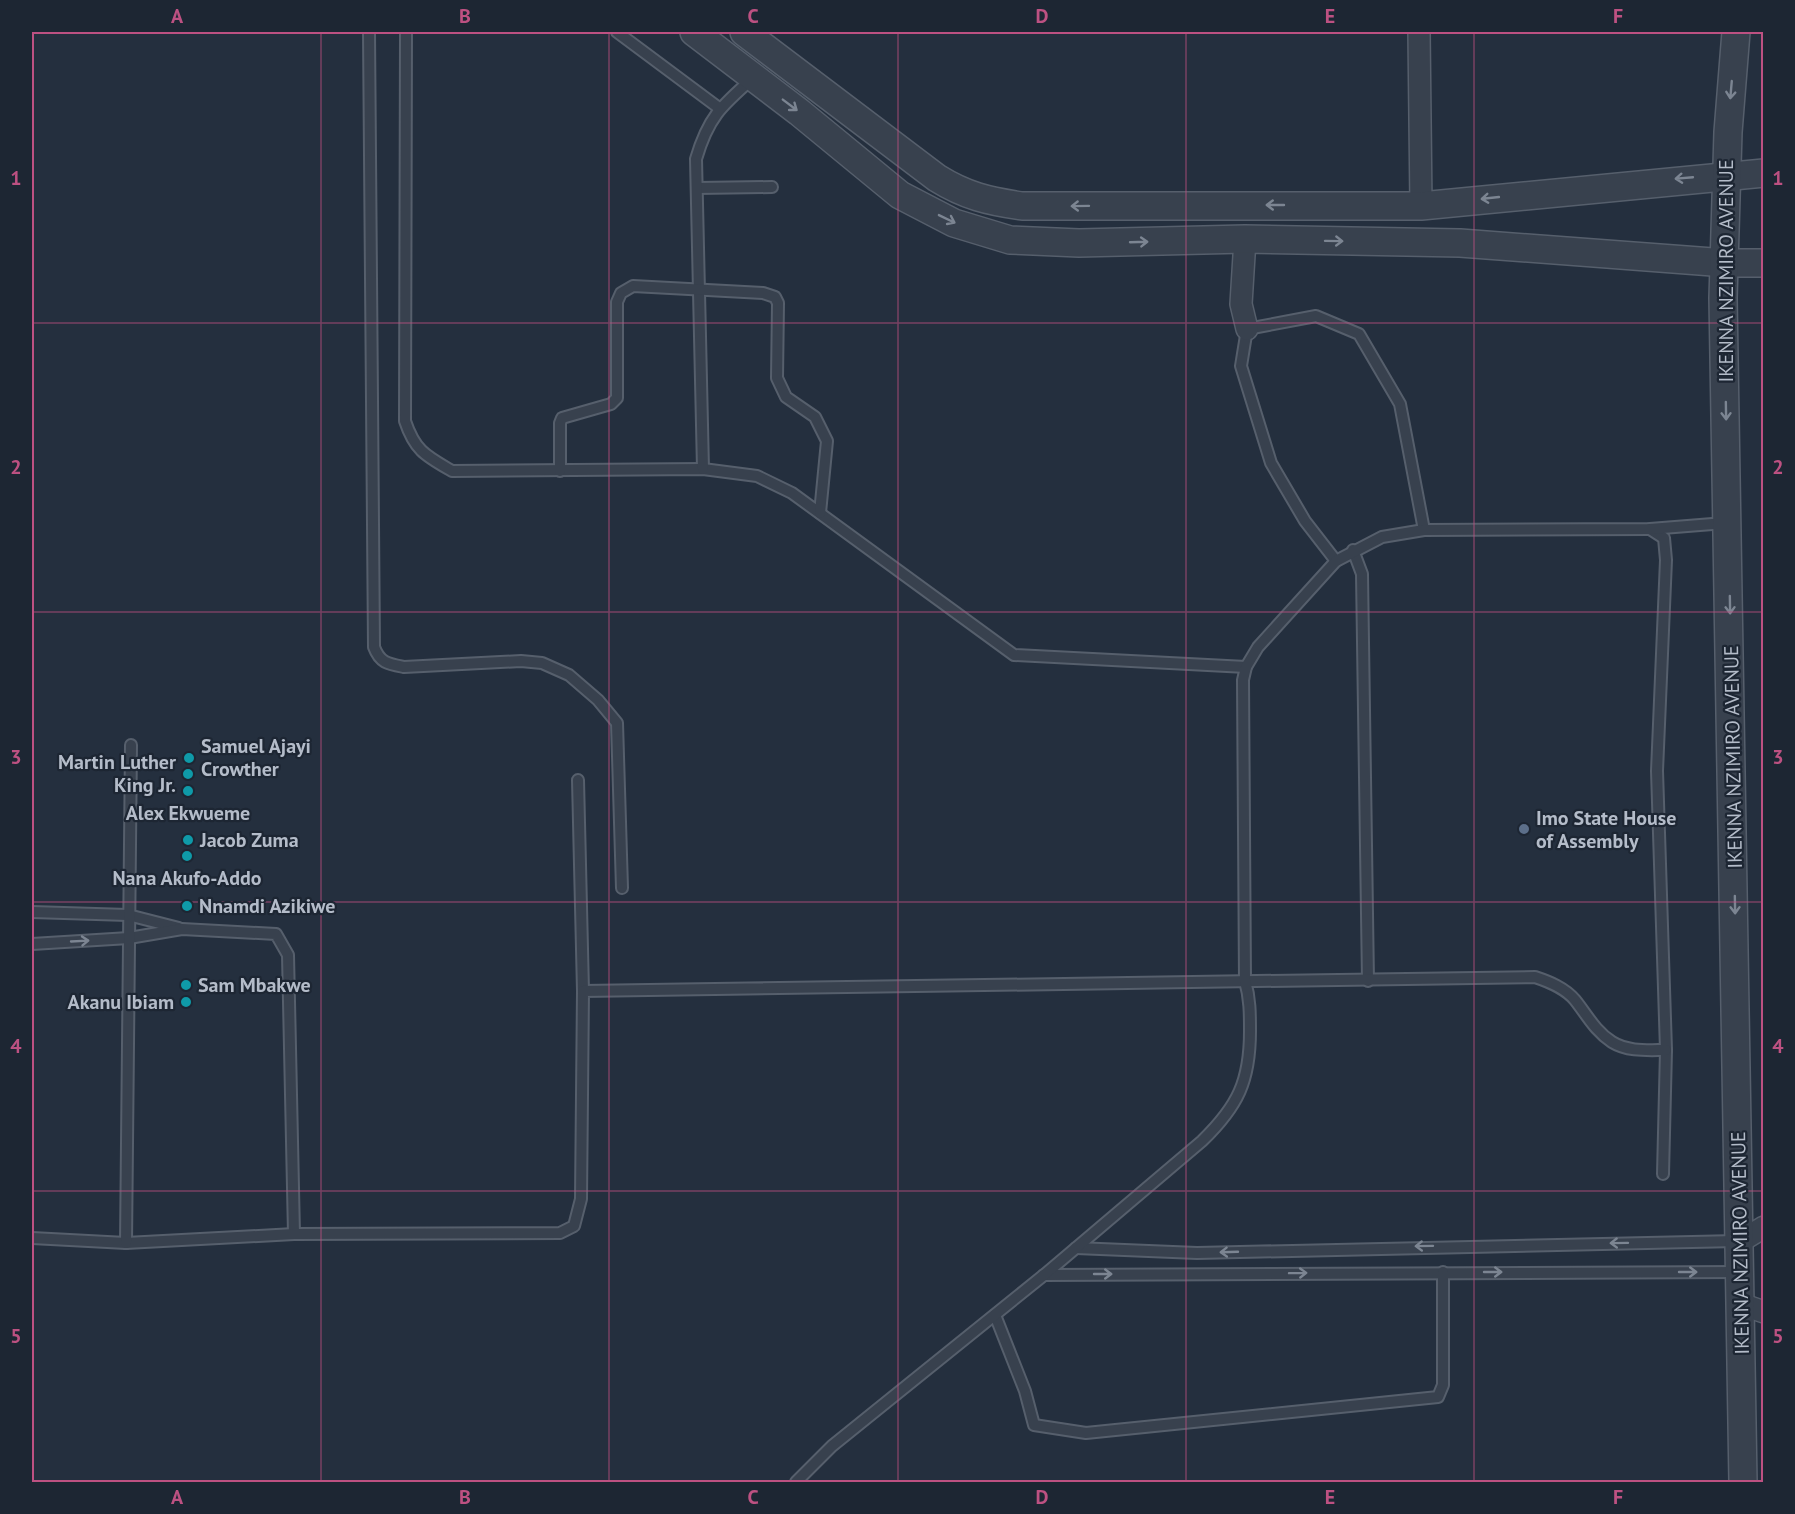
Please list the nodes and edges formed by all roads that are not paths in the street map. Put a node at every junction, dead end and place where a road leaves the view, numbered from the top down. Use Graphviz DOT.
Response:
graph roads {
  1 [pos="369,32"];
  2 [pos="406,32"];
  3 [pos="617,32"];
  4 [pos="694,32"];
  5 [pos="744,32"];
  6 [pos="1419,32"];
  7 [pos="1736,32"];
  8 [pos="754,77"];
  9 [pos="719,108"];
  10 [pos="1764,173"];
  11 [pos="1726,174"];
  12 [pos="772,187"];
  13 [pos="697,188"];
  14 [pos="992,202"];
  15 [pos="1421,206"];
  16 [pos="981,231"];
  17 [pos="1245,239"];
  18 [pos="1764,262"];
  19 [pos="1726,263"];
  20 [pos="699,287"];
  21 [pos="1247,329"];
  22 [pos="703,469"];
  23 [pos="560,471"];
  24 [pos="820,513"];
  25 [pos="1729,522"];
  26 [pos="1650,529"];
  27 [pos="1424,530"];
  28 [pos="1353,550"];
  29 [pos="1336,561"];
  30 [pos="1246,667"];
  31 [pos="131,745"];
  32 [pos="578,780"];
  33 [pos="622,888"];
  34 [pos="32,912"];
  35 [pos="128,915"];
  36 [pos="182,929"];
  37 [pos="129,938"];
  38 [pos="32,944"];
  39 [pos="1245,981"];
  40 [pos="1368,981"];
  41 [pos="583,990"];
  42 [pos="1666,1050"];
  43 [pos="1663,1174"];
  44 [pos="1764,1227"];
  45 [pos="294,1234"];
  46 [pos="32,1238"];
  47 [pos="1741,1241"];
  48 [pos="126,1243"];
  49 [pos="1076,1248"];
  50 [pos="1443,1272"];
  51 [pos="1741,1272"];
  52 [pos="1044,1275"];
  53 [pos="1753,1308"];
  54 [pos="995,1315"];
  55 [pos="796,1482"];
  56 [pos="1743,1482"];
  1 -- 33 [label="lane"];
  2 -- 23 [label="lane"];
  3 -- 9 [label="lane"];
  4 -- 8 [label="street"];
  5 -- 14 [label="street"];
  6 -- 15 [label="street"];
  7 -- 11 [label="street, IKENNA NZIMIRO AVENUE, one-way"];
  8 -- 9 [label="lane"];
  8 -- 16 [label="street, one-way"];
  9 -- 13 [label="lane"];
  10 -- 11 [label="street"];
  11 -- 15 [label="street, one-way"];
  11 -- 19 [label="street, IKENNA NZIMIRO AVENUE"];
  12 -- 13 [label="lane"];
  13 -- 20 [label="lane"];
  15 -- 14 [label="street, one-way"];
  14 -- 16 [label="street"];
  16 -- 17 [label="street, one-way"];
  17 -- 19 [label="street, one-way"];
  17 -- 21 [label="street"];
  18 -- 19 [label="street"];
  19 -- 25 [label="street, IKENNA NZIMIRO AVENUE, one-way"];
  20 -- 22 [label="lane"];
  20 -- 23 [label="lane"];
  20 -- 24 [label="lane"];
  21 -- 27 [label="lane"];
  21 -- 29 [label="lane"];
  22 -- 23 [label="lane"];
  22 -- 24 [label="lane"];
  24 -- 30 [label="lane"];
  25 -- 26 [label="lane"];
  25 -- 47 [label="street, IKENNA NZIMIRO AVENUE, one-way"];
  26 -- 27 [label="lane"];
  26 -- 42 [label="lane"];
  27 -- 28 [label="lane"];
  28 -- 29 [label="lane"];
  28 -- 40 [label="lane"];
  29 -- 30 [label="lane"];
  30 -- 39 [label="lane"];
  31 -- 35 [label="lane"];
  32 -- 41 [label="lane"];
  34 -- 35 [label="lane"];
  35 -- 36 [label="lane"];
  35 -- 37 [label="lane"];
  36 -- 37 [label="lane"];
  36 -- 45 [label="lane"];
  38 -- 37 [label="lane, one-way"];
  37 -- 48 [label="lane"];
  39 -- 40 [label="lane"];
  39 -- 41 [label="lane"];
  39 -- 49 [label="lane"];
  40 -- 42 [label="lane"];
  41 -- 45 [label="lane"];
  42 -- 43 [label="lane"];
  44 -- 47 [label="street"];
  45 -- 48 [label="lane"];
  46 -- 48 [label="lane"];
  47 -- 49 [label="lane, one-way"];
  47 -- 51 [label="street, IKENNA NZIMIRO AVENUE"];
  49 -- 52 [label="lane"];
  50 -- 51 [label="lane, one-way"];
  52 -- 50 [label="lane, one-way"];
  50 -- 54 [label="lane"];
  51 -- 53 [label="street, IKENNA NZIMIRO AVENUE"];
  52 -- 54 [label="lane"];
  53 -- 56 [label="street, IKENNA NZIMIRO AVENUE"];
  54 -- 55 [label="lane"];
}
